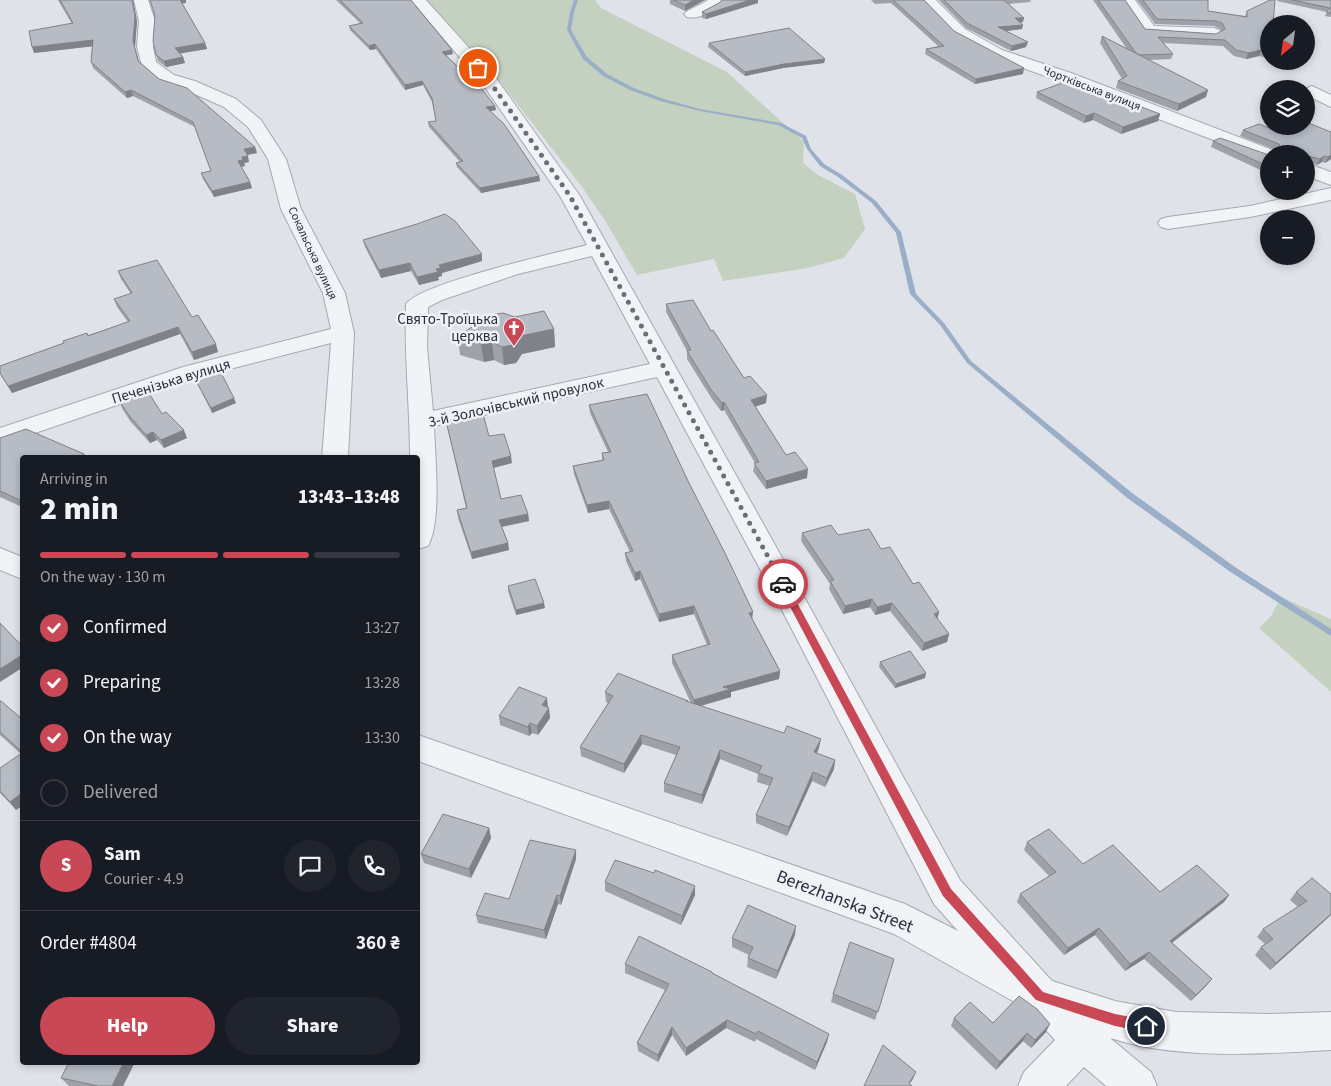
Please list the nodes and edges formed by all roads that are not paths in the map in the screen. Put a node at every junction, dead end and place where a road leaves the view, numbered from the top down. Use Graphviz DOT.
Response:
graph roads {
  1 [pos="141,0"];
  2 [pos="418,0"];
  3 [pos="718,0"];
  4 [pos="928,0"];
  5 [pos="1128,0"];
  6 [pos="692,14"];
  7 [pos="1214,33"];
  8 [pos="1315,93"];
  9 [pos="1331,102"];
  10 [pos="1260,152"];
  11 [pos="1315,173"];
  12 [pos="1331,179"];
  13 [pos="1331,194"];
  14 [pos="1168,223"];
  15 [pos="599,248"];
  16 [pos="344,333"];
  17 [pos="664,368"];
  18 [pos="422,421"];
  19 [pos="0,437"];
  20 [pos="335,455"];
  21 [pos="420,525"];
  22 [pos="0,558"];
  23 [pos="20,568"];
  24 [pos="420,749"];
  25 [pos="1040,996"];
  26 [pos="1331,1031"];
  27 [pos="1082,1040"];
  28 [pos="1038,1086"];
  29 [pos="1137,1086"];
  1 -- 16 [label="street, Сокальська вулиця"];
  2 -- 15 [label="street"];
  3 -- 6 [label="street"];
  4 -- 10 [label="street, Чортківська вулиця"];
  5 -- 7 [label="street"];
  8 -- 9 [label="street"];
  11 -- 12 [label="street"];
  13 -- 14 [label="street"];
  15 -- 17 [label="street"];
  15 -- 18 [label="street"];
  16 -- 19 [label="street, Печенізька вулиця"];
  16 -- 20 [label="street, Сокальська вулиця"];
  17 -- 18 [label="street, 3-й Золочівський провулок"];
  17 -- 25 [label="street"];
  18 -- 21 [label="street, 3-й Золочівський провулок"];
  22 -- 23 [label="street"];
  24 -- 25 [label="street, Berezhanska Street"];
  25 -- 26 [label="street, Berezhanska Street"];
  25 -- 27 [label="street"];
  27 -- 28 [label="street"];
  27 -- 29 [label="street"];
}
